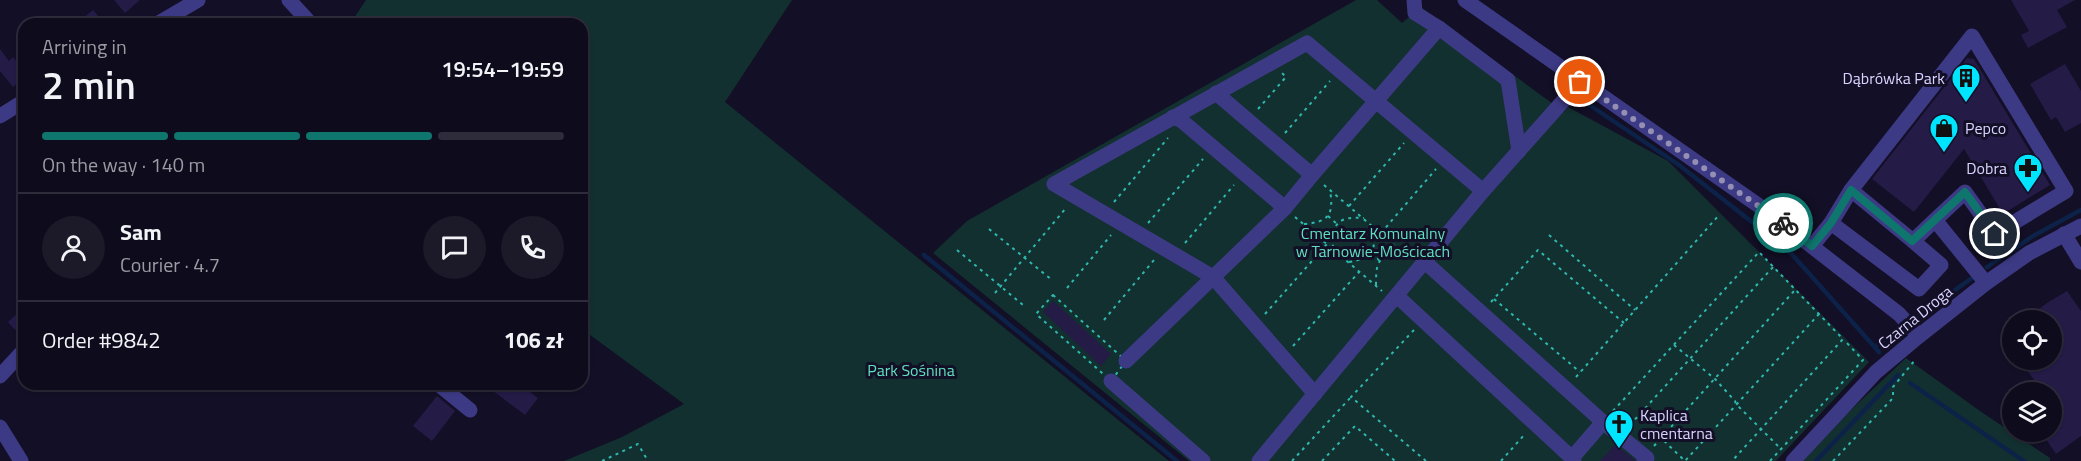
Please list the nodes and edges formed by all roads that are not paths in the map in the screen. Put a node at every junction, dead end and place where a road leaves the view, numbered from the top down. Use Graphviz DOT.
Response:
graph roads {
  1 [pos="198,0"];
  2 [pos="289,0"];
  3 [pos="1414,0"];
  4 [pos="1465,0"];
  5 [pos="167,18"];
  6 [pos="305,18"];
  7 [pos="1439,28"];
  8 [pos="1580,82"];
  9 [pos="1216,93"];
  10 [pos="1376,99"];
  11 [pos="18,104"];
  12 [pos="1,112"];
  13 [pos="1178,119"];
  14 [pos="1519,151"];
  15 [pos="1312,175"];
  16 [pos="1851,190"];
  17 [pos="1484,191"];
  18 [pos="1285,208"];
  19 [pos="1935,220"];
  20 [pos="1831,223"];
  21 [pos="2081,226"];
  22 [pos="2064,234"];
  23 [pos="1912,241"];
  24 [pos="1812,246"];
  25 [pos="2081,262"];
  26 [pos="1423,265"];
  27 [pos="1213,277"];
  28 [pos="1986,283"];
  29 [pos="1395,298"];
  30 [pos="1919,336"];
  31 [pos="18,356"];
  32 [pos="1126,361"];
  33 [pos="0,376"];
  34 [pos="1111,381"];
  35 [pos="445,390"];
  36 [pos="1315,394"];
  37 [pos="470,410"];
  38 [pos="1603,422"];
  39 [pos="0,428"];
  40 [pos="1644,458"];
  41 [pos="1573,460"];
  42 [pos="21,461"];
  43 [pos="1203,461"];
  44 [pos="1259,461"];
  45 [pos="1792,461"];
  1 -- 5 [label="street"];
  2 -- 6 [label="street"];
  3 -- 7 [label="street"];
  4 -- 8 [label="street"];
  7 -- 10 [label="street"];
  7 -- 14 [label="street"];
  8 -- 14 [label="street"];
  8 -- 24 [label="street"];
  9 -- 10 [label="street"];
  9 -- 13 [label="street"];
  9 -- 15 [label="street"];
  10 -- 15 [label="street"];
  10 -- 17 [label="street"];
  11 -- 12 [label="street"];
  13 -- 18 [label="street"];
  13 -- 27 [label="street"];
  14 -- 17 [label="street"];
  15 -- 18 [label="street"];
  16 -- 19 [label="street"];
  16 -- 20 [label="street"];
  16 -- 23 [label="street"];
  17 -- 26 [label="street"];
  18 -- 27 [label="street"];
  19 -- 23 [label="street"];
  19 -- 28 [label="street"];
  20 -- 23 [label="street"];
  20 -- 24 [label="street"];
  21 -- 22 [label="street, Czarna Droga"];
  22 -- 25 [label="street"];
  22 -- 28 [label="street, Czarna Droga"];
  24 -- 30 [label="street"];
  26 -- 29 [label="street"];
  26 -- 38 [label="street"];
  27 -- 32 [label="street"];
  27 -- 36 [label="street"];
  28 -- 30 [label="street, Czarna Droga"];
  29 -- 36 [label="street"];
  29 -- 41 [label="street"];
  30 -- 45 [label="street, Czarna Droga"];
  31 -- 33 [label="street"];
  34 -- 43 [label="street"];
  35 -- 37 [label="street"];
  36 -- 44 [label="street"];
  38 -- 40 [label="street"];
  38 -- 41 [label="street"];
  39 -- 42 [label="street"];
}
